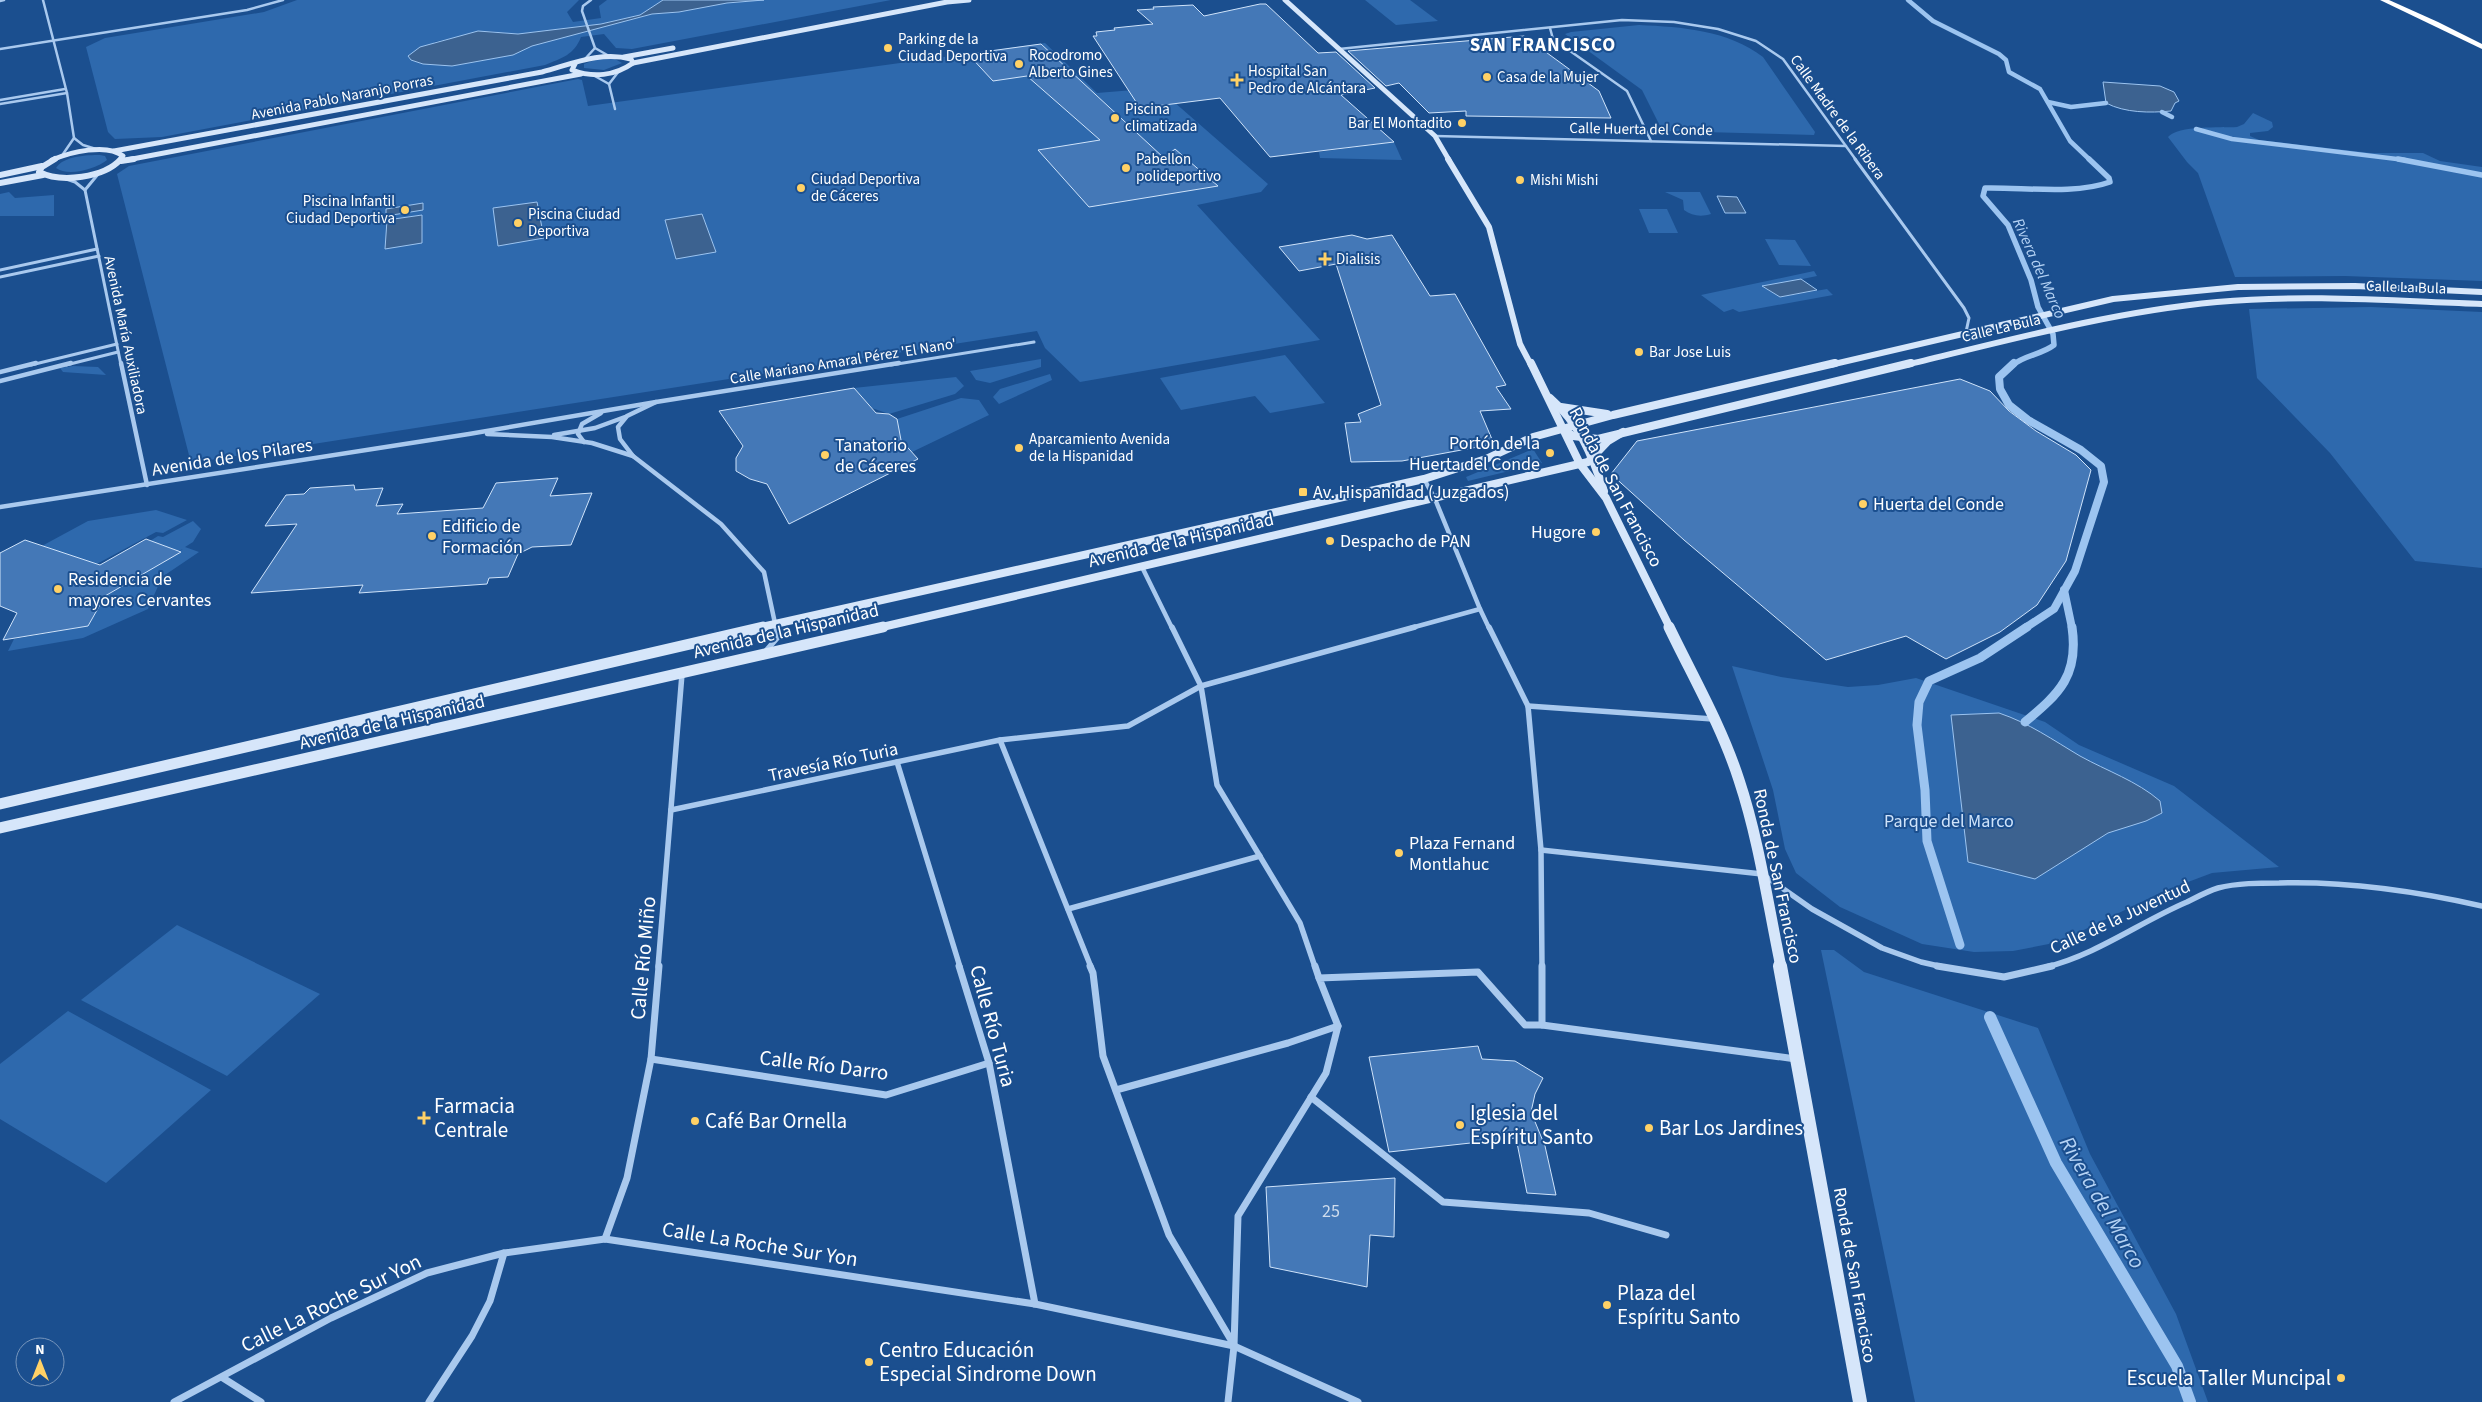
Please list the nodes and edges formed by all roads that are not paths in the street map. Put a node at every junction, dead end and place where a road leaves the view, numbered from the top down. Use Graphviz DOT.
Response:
graph roads {
  1 [pos="0,0"];
  2 [pos="4,0"];
  3 [pos="43,0"];
  4 [pos="283,0"];
  5 [pos="591,0"];
  6 [pos="923,0"];
  7 [pos="970,0"];
  8 [pos="1286,0"];
  9 [pos="2383,0"];
  10 [pos="2403,0"];
  11 [pos="2418,6"];
  12 [pos="867,11"];
  13 [pos="1550,28"];
  14 [pos="53,41"];
  15 [pos="681,46"];
  16 [pos="2482,47"];
  17 [pos="595,48"];
  18 [pos="0,49"];
  19 [pos="1339,49"];
  20 [pos="609,56"];
  21 [pos="624,57"];
  22 [pos="584,60"];
  23 [pos="632,63"];
  24 [pos="575,64"];
  25 [pos="619,71"];
  26 [pos="581,74"];
  27 [pos="593,75"];
  28 [pos="609,84"];
  29 [pos="65,88"];
  30 [pos="66,93"];
  31 [pos="0,100"];
  32 [pos="0,104"];
  33 [pos="615,109"];
  34 [pos="1435,136"];
  35 [pos="74,138"];
  36 [pos="1651,141"];
  37 [pos="1846,146"];
  38 [pos="99,150"];
  39 [pos="114,151"];
  40 [pos="61,157"];
  41 [pos="121,161"];
  42 [pos="42,166"];
  43 [pos="103,170"];
  44 [pos="0,175"];
  45 [pos="42,175"];
  46 [pos="61,178"];
  47 [pos="0,183"];
  48 [pos="85,190"];
  49 [pos="97,249"];
  50 [pos="99,256"];
  51 [pos="0,270"];
  52 [pos="0,277"];
  53 [pos="2482,292"];
  54 [pos="2482,304"];
  55 [pos="1966,311"];
  56 [pos="1966,332"];
  57 [pos="1034,342"];
  58 [pos="117,344"];
  59 [pos="118,352"];
  60 [pos="0,372"];
  61 [pos="0,381"];
  62 [pos="1549,397"];
  63 [pos="656,402"];
  64 [pos="1561,407"];
  65 [pos="605,410"];
  66 [pos="1613,415"];
  67 [pos="627,416"];
  68 [pos="1576,425"];
  69 [pos="1562,428"];
  70 [pos="579,431"];
  71 [pos="1623,432"];
  72 [pos="469,434"];
  73 [pos="546,436"];
  74 [pos="1584,439"];
  75 [pos="584,442"];
  76 [pos="633,456"];
  77 [pos="1593,457"];
  78 [pos="1580,464"];
  79 [pos="1424,479"];
  80 [pos="148,485"];
  81 [pos="1606,498"];
  82 [pos="1435,499"];
  83 [pos="0,507"];
  84 [pos="1142,567"];
  85 [pos="1480,609"];
  86 [pos="775,624"];
  87 [pos="765,653"];
  88 [pos="682,673"];
  89 [pos="1201,686"];
  90 [pos="1528,706"];
  91 [pos="1714,719"];
  92 [pos="1000,740"];
  93 [pos="897,762"];
  94 [pos="0,804"];
  95 [pos="671,810"];
  96 [pos="0,828"];
  97 [pos="1541,850"];
  98 [pos="1260,856"];
  99 [pos="1762,874"];
  100 [pos="2482,906"];
  101 [pos="1068,909"];
  102 [pos="1319,978"];
  103 [pos="1542,1025"];
  104 [pos="1338,1026"];
  105 [pos="651,1059"];
  106 [pos="1798,1059"];
  107 [pos="988,1062"];
  108 [pos="1116,1090"];
  109 [pos="1311,1097"];
  110 [pos="1666,1235"];
  111 [pos="605,1239"];
  112 [pos="504,1253"];
  113 [pos="1035,1304"];
  114 [pos="1234,1346"];
  115 [pos="223,1378"];
  116 [pos="174,1402"];
  117 [pos="261,1402"];
  118 [pos="429,1402"];
  119 [pos="1228,1402"];
  120 [pos="1358,1402"];
  121 [pos="1860,1402"];
  1 -- 2 [label="street"];
  3 -- 14 [label="street"];
  4 -- 14 [label="street"];
  5 -- 17 [label="street"];
  6 -- 12 [label="main road"];
  7 -- 23 [label="main road"];
  8 -- 19 [label="main road, Ronda de San Francisco"];
  9 -- 16 [label="highway"];
  10 -- 11 [label="highway"];
  13 -- 19 [label="street, Calle Madre de la Ribera"];
  13 -- 36 [label="street"];
  13 -- 37 [label="street, Calle Madre de la Ribera"];
  14 -- 18 [label="street"];
  14 -- 29 [label="street"];
  15 -- 21 [label="main road"];
  17 -- 20 [label="street"];
  17 -- 22 [label="street"];
  19 -- 34 [label="main road, Ronda de San Francisco"];
  20 -- 21 [label="main road, Avenida Pablo Naranjo Porras"];
  20 -- 22 [label="main road, Avenida Pablo Naranjo Porras"];
  21 -- 23 [label="main road"];
  22 -- 24 [label="main road, Avenida Pablo Naranjo Porras"];
  23 -- 25 [label="main road"];
  24 -- 26 [label="main road"];
  24 -- 39 [label="main road, Avenida Pablo Naranjo Porras"];
  25 -- 27 [label="main road, Avenida Pablo Naranjo Porras"];
  25 -- 28 [label="street"];
  26 -- 27 [label="main road, Avenida Pablo Naranjo Porras"];
  26 -- 41 [label="main road, Avenida Pablo Naranjo Porras"];
  27 -- 28 [label="street"];
  28 -- 33 [label="street"];
  29 -- 30 [label="street"];
  29 -- 31 [label="street"];
  30 -- 32 [label="street"];
  30 -- 35 [label="street"];
  34 -- 36 [label="street, Calle Huerta del Conde"];
  34 -- 62 [label="main road, Ronda de San Francisco"];
  35 -- 38 [label="street"];
  35 -- 40 [label="street"];
  36 -- 37 [label="street, Calle Huerta del Conde"];
  37 -- 55 [label="street, Calle Madre de la Ribera"];
  38 -- 39 [label="main road, Avenida Pablo Naranjo Porras"];
  38 -- 40 [label="main road, Avenida Pablo Naranjo Porras"];
  39 -- 41 [label="main road"];
  40 -- 42 [label="main road, Avenida Pablo Naranjo Porras"];
  41 -- 43 [label="main road, Avenida Pablo Naranjo Porras"];
  42 -- 44 [label="main road"];
  42 -- 45 [label="main road"];
  43 -- 46 [label="main road, Avenida Pablo Naranjo Porras"];
  43 -- 48 [label="street"];
  45 -- 46 [label="main road, Avenida Pablo Naranjo Porras"];
  45 -- 47 [label="main road"];
  46 -- 48 [label="street"];
  48 -- 49 [label="street, Avenida María Auxiliadora"];
  49 -- 50 [label="street, Avenida María Auxiliadora"];
  49 -- 51 [label="street"];
  50 -- 52 [label="street"];
  50 -- 58 [label="street, Avenida María Auxiliadora"];
  53 -- 56 [label="main road, Calle La Bula"];
  54 -- 71 [label="main road, Calle La Bula"];
  55 -- 56 [label="street, Calle La Bula"];
  56 -- 66 [label="main road, Calle La Bula"];
  57 -- 63 [label="street, Calle Mariano Amaral Pérez 'El Nano'"];
  58 -- 59 [label="street, Avenida María Auxiliadora"];
  58 -- 60 [label="street"];
  59 -- 61 [label="street"];
  59 -- 80 [label="street, Avenida María Auxiliadora"];
  62 -- 64 [label="main road, Ronda de San Francisco"];
  62 -- 69 [label="main road, Ronda de San Francisco"];
  63 -- 65 [label="street, Calle Mariano Amaral Pérez 'El Nano'"];
  63 -- 67 [label="street, Calle Mariano Amaral Pérez 'El Nano'"];
  64 -- 66 [label="main road, Calle La Bula"];
  64 -- 68 [label="main road, Ronda de San Francisco"];
  65 -- 70 [label="street"];
  65 -- 72 [label="street, Calle Mariano Amaral Pérez 'El Nano'"];
  66 -- 68 [label="main road, Calle La Bula"];
  67 -- 70 [label="street, Calle Mariano Amaral Pérez 'El Nano'"];
  67 -- 76 [label="street"];
  68 -- 69 [label="main road, Calle La Bula"];
  68 -- 74 [label="main road, Ronda de San Francisco"];
  69 -- 74 [label="main road"];
  69 -- 78 [label="main road, Ronda de San Francisco"];
  69 -- 79 [label="main road, Avenida de la Hispanidad"];
  70 -- 73 [label="street, Calle Mariano Amaral Pérez 'El Nano'"];
  70 -- 75 [label="street"];
  71 -- 74 [label="main road, Calle La Bula"];
  71 -- 77 [label="main road, Calle La Bula"];
  72 -- 73 [label="street"];
  72 -- 80 [label="street, Avenida de los Pilares"];
  73 -- 75 [label="street"];
  74 -- 77 [label="main road, Ronda de San Francisco"];
  75 -- 76 [label="street"];
  76 -- 86 [label="street"];
  77 -- 78 [label="main road, Calle La Bula"];
  77 -- 81 [label="main road, Ronda de San Francisco"];
  78 -- 81 [label="main road, Ronda de San Francisco"];
  78 -- 82 [label="main road, Avenida de la Hispanidad"];
  79 -- 82 [label="street"];
  79 -- 86 [label="main road, Avenida de la Hispanidad"];
  80 -- 83 [label="street, Avenida de los Pilares"];
  81 -- 91 [label="main road, Ronda de San Francisco"];
  82 -- 84 [label="main road, Avenida de la Hispanidad"];
  82 -- 85 [label="street"];
  84 -- 87 [label="main road, Avenida de la Hispanidad"];
  84 -- 89 [label="street"];
  85 -- 89 [label="street"];
  85 -- 90 [label="street"];
  86 -- 87 [label="street"];
  86 -- 94 [label="main road, Avenida de la Hispanidad"];
  87 -- 88 [label="main road, Avenida de la Hispanidad"];
  88 -- 95 [label="street, Calle Río Miño"];
  88 -- 96 [label="main road, Avenida de la Hispanidad"];
  89 -- 92 [label="street"];
  89 -- 98 [label="street"];
  90 -- 91 [label="street"];
  90 -- 97 [label="street"];
  91 -- 99 [label="main road, Ronda de San Francisco"];
  92 -- 93 [label="street, Travesía Río Turia"];
  92 -- 101 [label="street"];
  93 -- 95 [label="street, Travesía Río Turia"];
  93 -- 107 [label="street, Calle Río Turia"];
  95 -- 105 [label="street, Calle Río Miño"];
  97 -- 99 [label="street"];
  97 -- 103 [label="street"];
  98 -- 101 [label="street"];
  98 -- 102 [label="street"];
  99 -- 100 [label="street, Calle de la Juventud"];
  99 -- 106 [label="main road, Ronda de San Francisco"];
  101 -- 108 [label="street"];
  102 -- 103 [label="street"];
  102 -- 104 [label="street"];
  103 -- 106 [label="street"];
  104 -- 108 [label="street"];
  104 -- 109 [label="street"];
  105 -- 107 [label="street, Calle Río Darro"];
  105 -- 111 [label="street, Calle Río Miño"];
  106 -- 121 [label="main road, Ronda de San Francisco"];
  107 -- 113 [label="street, Calle Río Turia"];
  108 -- 114 [label="street"];
  109 -- 110 [label="street"];
  109 -- 114 [label="street"];
  111 -- 112 [label="street, Calle La Roche Sur Yon"];
  111 -- 113 [label="street, Calle La Roche Sur Yon"];
  112 -- 115 [label="street, Calle La Roche Sur Yon"];
  112 -- 118 [label="street"];
  113 -- 114 [label="street, Calle La Roche Sur Yon"];
  114 -- 119 [label="street"];
  114 -- 120 [label="street, Calle La Roche Sur Yon"];
  115 -- 116 [label="street, Calle La Roche Sur Yon"];
  115 -- 117 [label="street"];
}
